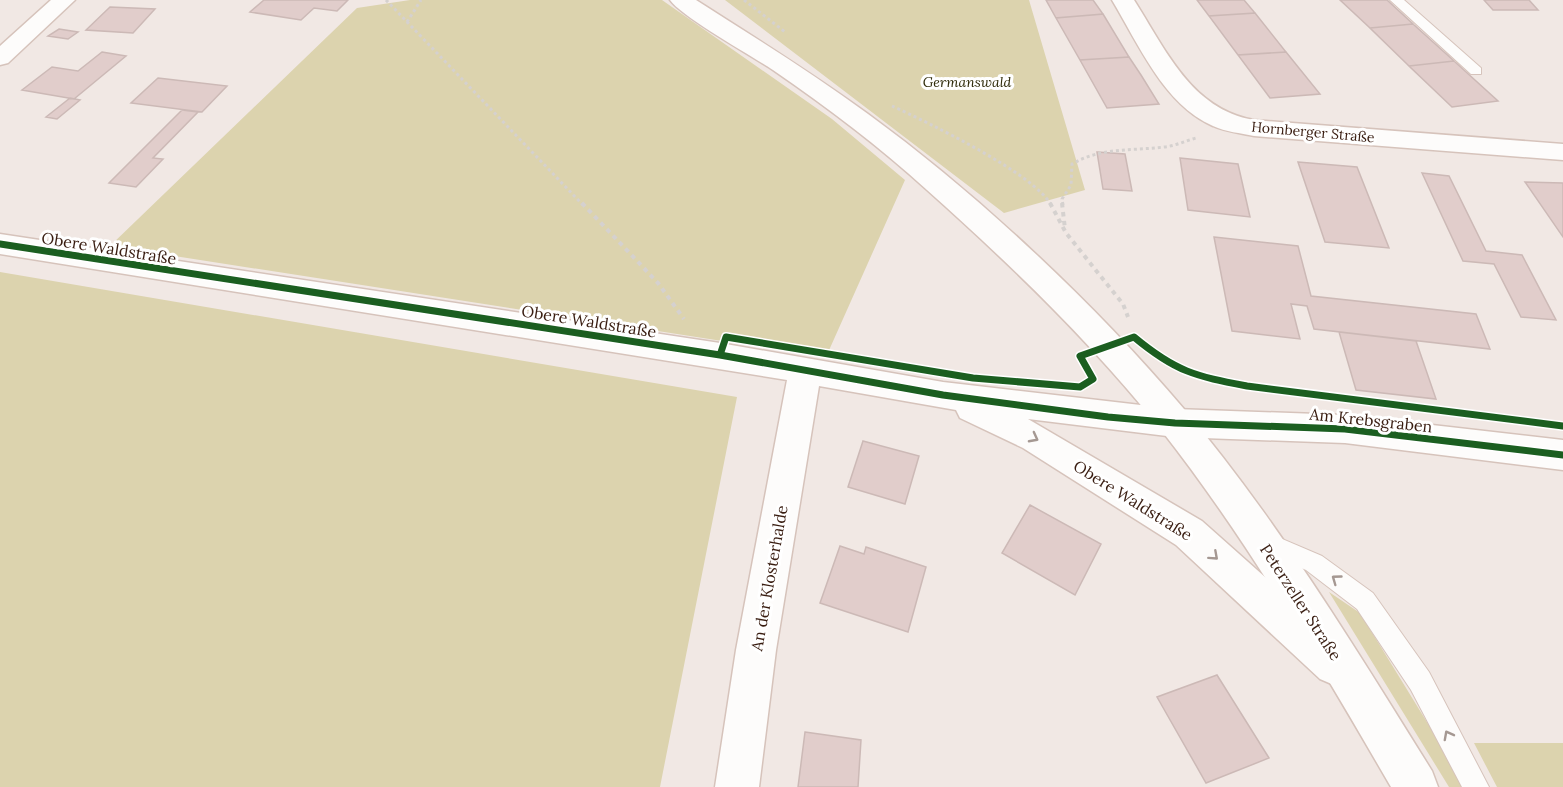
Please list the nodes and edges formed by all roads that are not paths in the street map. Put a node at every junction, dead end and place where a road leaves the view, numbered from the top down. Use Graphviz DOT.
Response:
graph roads {
  1 [pos="64,0"];
  2 [pos="681,0"];
  3 [pos="1123,0"];
  4 [pos="1396,0"];
  5 [pos="0,58"];
  6 [pos="1476,71"];
  7 [pos="1563,152"];
  8 [pos="0,244"];
  9 [pos="805,370"];
  10 [pos="943,394"];
  11 [pos="1175,423"];
  12 [pos="1563,455"];
  13 [pos="1260,540"];
  14 [pos="1355,684"];
  15 [pos="737,787"];
  16 [pos="1416,787"];
  17 [pos="1476,787"];
  1 -- 5 [label="street"];
  2 -- 11 [label="street, Peterzeller Straße"];
  3 -- 7 [label="street, Hornberger Straße"];
  4 -- 6 [label="lane"];
  8 -- 9 [label="street, Obere Waldstraße"];
  9 -- 10 [label="street, Obere Waldstraße"];
  9 -- 15 [label="street, An der Klosterhalde"];
  10 -- 11 [label="street, Obere Waldstraße"];
  10 -- 14 [label="street, Obere Waldstraße, one-way"];
  11 -- 12 [label="street, Am Krebsgraben"];
  11 -- 13 [label="street, Peterzeller Straße"];
  13 -- 14 [label="street, Peterzeller Straße"];
  17 -- 13 [label="lane, one-way"];
  14 -- 16 [label="street, Peterzeller Straße"];
}
